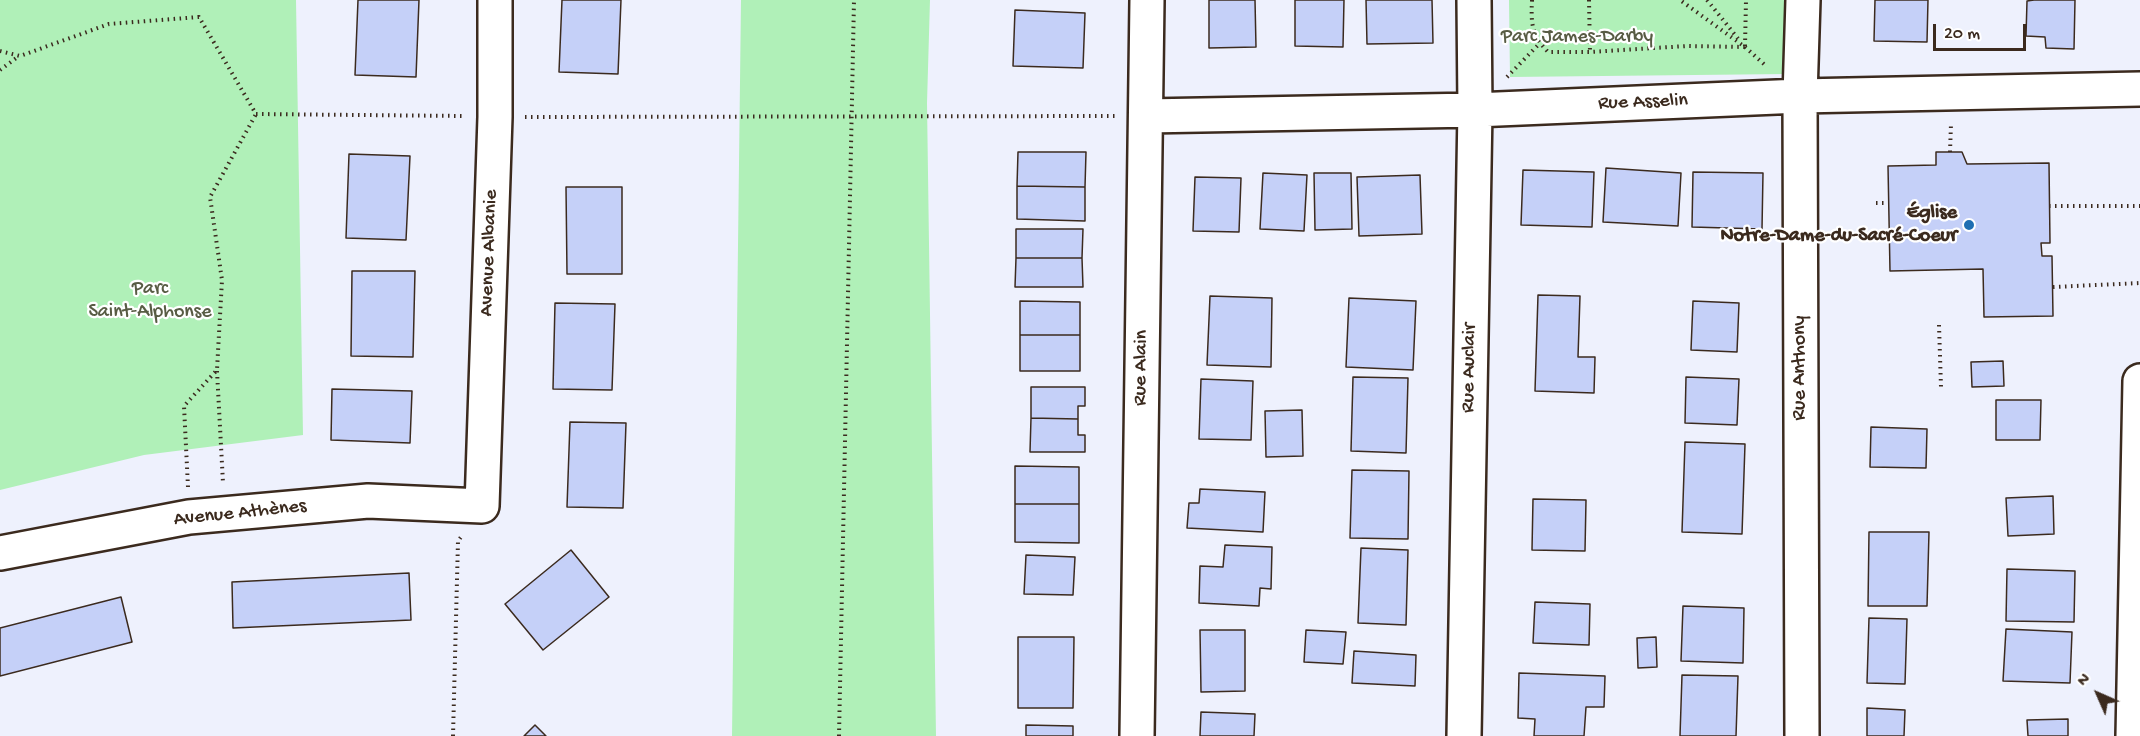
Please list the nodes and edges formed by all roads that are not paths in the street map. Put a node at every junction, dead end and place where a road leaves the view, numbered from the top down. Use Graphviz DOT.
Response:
graph roads {
  1 [pos="495,0"];
  2 [pos="1147,0"];
  3 [pos="1474,0"];
  4 [pos="1803,0"];
  5 [pos="2140,90"];
  6 [pos="1800,96"];
  7 [pos="1475,110"];
  8 [pos="1146,116"];
  9 [pos="2140,381"];
  10 [pos="482,506"];
  11 [pos="0,553"];
  12 [pos="1137,736"];
  13 [pos="1464,736"];
  14 [pos="1802,736"];
  15 [pos="2133,736"];
  1 -- 10 [label="street, Avenue Albanie"];
  2 -- 8 [label="street, Rue Alain"];
  3 -- 7 [label="street, Rue Auclair"];
  4 -- 6 [label="street, Rue Anthony"];
  5 -- 6 [label="street, Rue Asselin"];
  6 -- 7 [label="street, Rue Asselin"];
  6 -- 14 [label="street, Rue Anthony"];
  7 -- 8 [label="street, Rue Asselin"];
  7 -- 13 [label="street, Rue Auclair"];
  8 -- 12 [label="street, Rue Alain"];
  9 -- 15 [label="street"];
  10 -- 11 [label="street, Avenue Athènes"];
}
